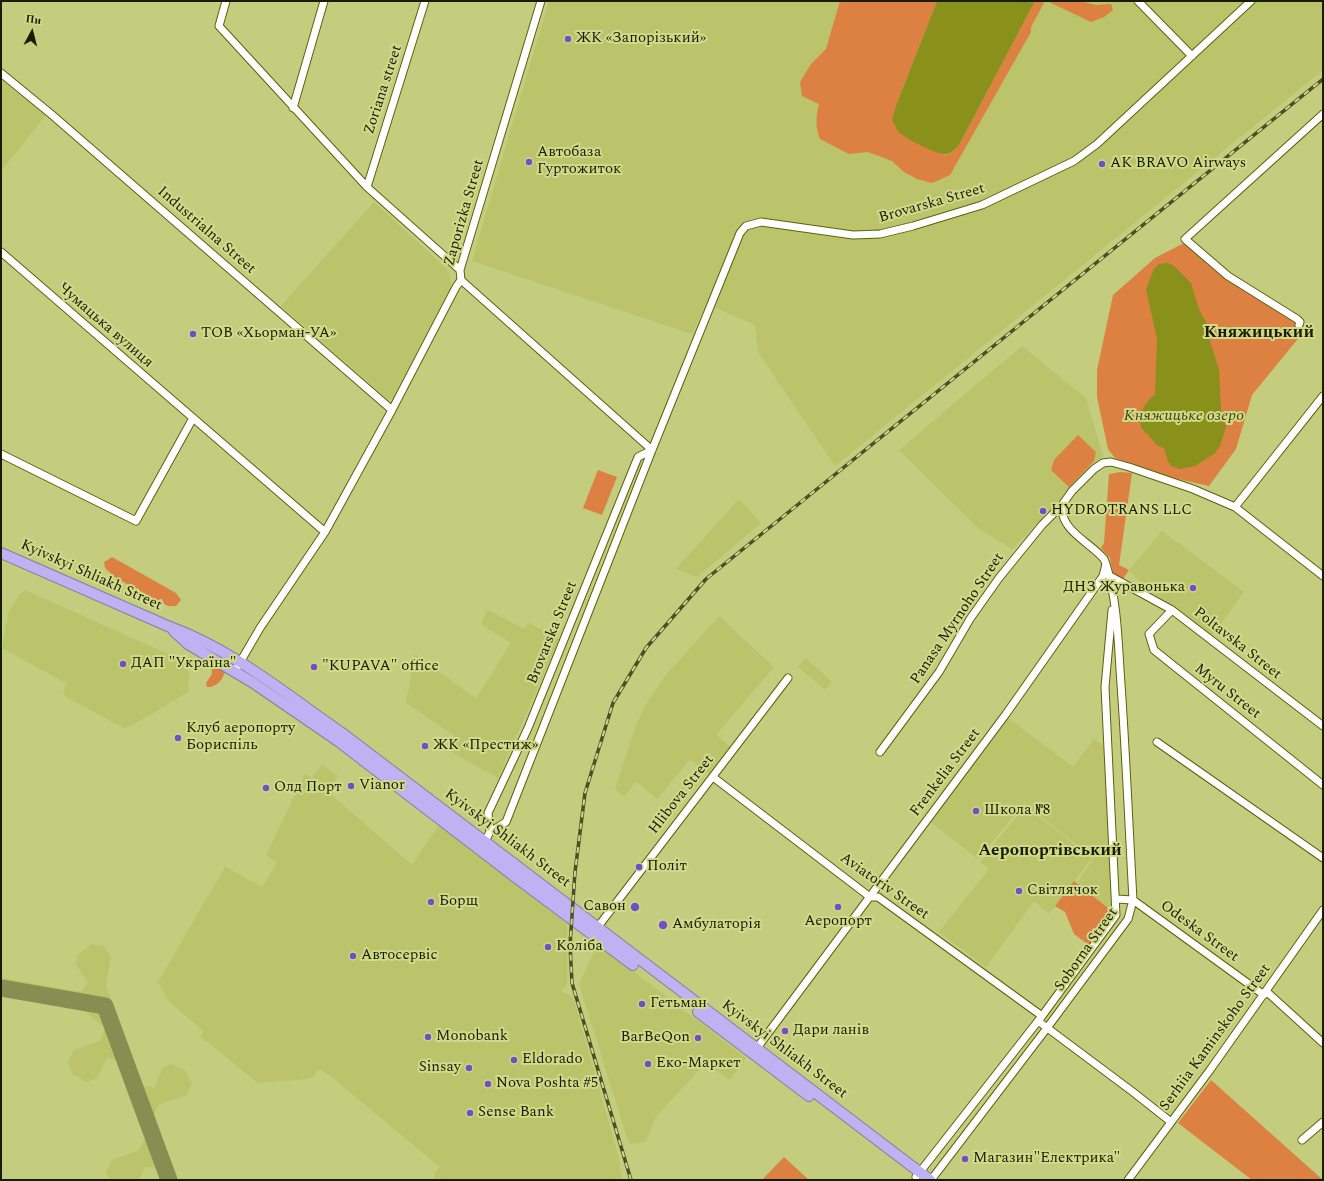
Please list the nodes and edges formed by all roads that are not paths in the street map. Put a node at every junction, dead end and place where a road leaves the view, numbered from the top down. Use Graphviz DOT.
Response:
graph roads {
  1 [pos="226,1"];
  2 [pos="324,1"];
  3 [pos="426,1"];
  4 [pos="541,1"];
  5 [pos="1138,1"];
  6 [pos="1251,1"];
  7 [pos="1192,56"];
  8 [pos="1,73"];
  9 [pos="293,108"];
  10 [pos="1323,114"];
  11 [pos="367,187"];
  12 [pos="1,252"];
  13 [pos="460,270"];
  14 [pos="461,280"];
  15 [pos="1299,325"];
  16 [pos="1323,396"];
  17 [pos="392,410"];
  18 [pos="194,418"];
  19 [pos="652,450"];
  20 [pos="1,454"];
  21 [pos="1062,505"];
  22 [pos="1235,507"];
  23 [pos="326,532"];
  24 [pos="1,553"];
  25 [pos="1106,564"];
  26 [pos="1110,576"];
  27 [pos="1323,576"];
  28 [pos="1113,594"];
  29 [pos="1172,610"];
  30 [pos="238,667"];
  31 [pos="788,678"];
  32 [pos="1323,726"];
  33 [pos="1157,742"];
  34 [pos="880,752"];
  35 [pos="713,777"];
  36 [pos="1323,785"];
  37 [pos="488,836"];
  38 [pos="479,850"];
  39 [pos="1323,858"];
  40 [pos="870,897"];
  41 [pos="1116,899"];
  42 [pos="1132,900"];
  43 [pos="1323,910"];
  44 [pos="597,928"];
  45 [pos="1265,993"];
  46 [pos="1040,1019"];
  47 [pos="1047,1028"];
  48 [pos="1323,1042"];
  49 [pos="755,1051"];
  50 [pos="1171,1122"];
  51 [pos="1323,1122"];
  52 [pos="1302,1140"];
  53 [pos="919,1176"];
  54 [pos="930,1180"];
  55 [pos="1128,1180"];
  1 -- 9 [label="street"];
  2 -- 9 [label="street"];
  3 -- 11 [label="street, Zoriana street"];
  4 -- 13 [label="street, Zaporizka Street"];
  5 -- 7 [label="street"];
  6 -- 7 [label="street, Brovarska Street"];
  7 -- 19 [label="street, Brovarska Street"];
  8 -- 17 [label="street, Industrialna Street"];
  9 -- 11 [label="street"];
  10 -- 15 [label="street"];
  11 -- 13 [label="street"];
  12 -- 18 [label="street, Чумацька вулиця"];
  13 -- 14 [label="street, Zaporizka Street"];
  14 -- 17 [label="street"];
  14 -- 19 [label="street, Zaporizka Street"];
  16 -- 22 [label="street"];
  17 -- 23 [label="street"];
  18 -- 20 [label="street"];
  18 -- 23 [label="street, Чумацька вулиця"];
  19 -- 37 [label="street, Brovarska Street"];
  19 -- 37 [label="street, Brovarska Street"];
  21 -- 22 [label="street, Panasa Myrnoho Street"];
  21 -- 25 [label="street"];
  21 -- 34 [label="street, Panasa Myrnoho Street"];
  22 -- 27 [label="street, Panasa Myrnoho Street"];
  23 -- 30 [label="street"];
  24 -- 30 [label="highway, Kyivskyi Shliakh Street"];
  25 -- 26 [label="street, Soborna Street"];
  25 -- 40 [label="street, Frenkelia Street"];
  26 -- 28 [label="street, Soborna Street"];
  26 -- 29 [label="street, Poltavska Street"];
  28 -- 41 [label="street, Soborna Street"];
  28 -- 42 [label="street, Soborna Street"];
  29 -- 32 [label="street, Poltavska Street"];
  29 -- 36 [label="street, Myru Street"];
  30 -- 37 [label="highway, Kyivskyi Shliakh Street"];
  30 -- 38 [label="highway, Kyivskyi Shliakh Street"];
  31 -- 35 [label="street, Hlibova Street"];
  33 -- 39 [label="street"];
  35 -- 40 [label="street, Aviatoriv Street"];
  35 -- 44 [label="street, Hlibova Street"];
  37 -- 38 [label="street, Brovarska Street"];
  37 -- 44 [label="highway, Kyivskyi Shliakh Street"];
  38 -- 49 [label="highway, Kyivskyi Shliakh Street"];
  40 -- 46 [label="street, Aviatoriv Street"];
  40 -- 49 [label="street, Frenkelia Street"];
  41 -- 42 [label="street"];
  41 -- 46 [label="street, Soborna Street"];
  42 -- 45 [label="street, Odeska Street"];
  42 -- 47 [label="street, Soborna Street"];
  43 -- 45 [label="street, Serhiia Kaminskoho Street"];
  44 -- 49 [label="highway, Kyivskyi Shliakh Street"];
  45 -- 48 [label="street, Odeska Street"];
  45 -- 50 [label="street, Serhiia Kaminskoho Street"];
  46 -- 47 [label="street, Aviatoriv Street"];
  46 -- 53 [label="street, Soborna Street"];
  47 -- 50 [label="street, Aviatoriv Street"];
  47 -- 54 [label="street, Soborna Street"];
  49 -- 53 [label="highway, Kyivskyi Shliakh Street"];
  50 -- 55 [label="street, Serhiia Kaminskoho Street"];
  51 -- 52 [label="street"];
  53 -- 54 [label="highway, Kyivskyi Shliakh Street"];
}
